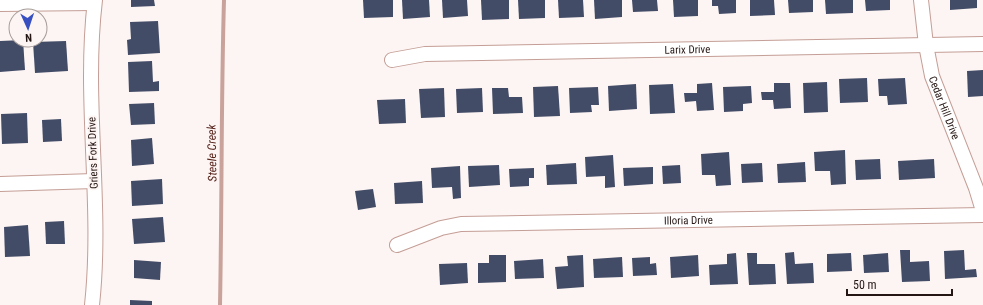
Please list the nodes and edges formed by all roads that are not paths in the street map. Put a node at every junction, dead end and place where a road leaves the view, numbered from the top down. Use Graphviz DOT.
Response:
graph roads {
  1 [pos="920,0"];
  2 [pos="95,1"];
  3 [pos="0,4"];
  4 [pos="983,44"];
  5 [pos="926,45"];
  6 [pos="392,60"];
  7 [pos="94,181"];
  8 [pos="0,184"];
  9 [pos="983,211"];
  10 [pos="983,215"];
  11 [pos="397,245"];
  12 [pos="92,305"];
  1 -- 5 [label="street, Cedar Hill Drive"];
  2 -- 3 [label="street"];
  2 -- 7 [label="street, Griers Fork Drive"];
  4 -- 5 [label="street, Larix Drive"];
  5 -- 6 [label="street, Larix Drive"];
  5 -- 9 [label="street, Cedar Hill Drive"];
  7 -- 8 [label="street"];
  7 -- 12 [label="street, Griers Fork Drive"];
  10 -- 11 [label="street, Illoria Drive"];
}
